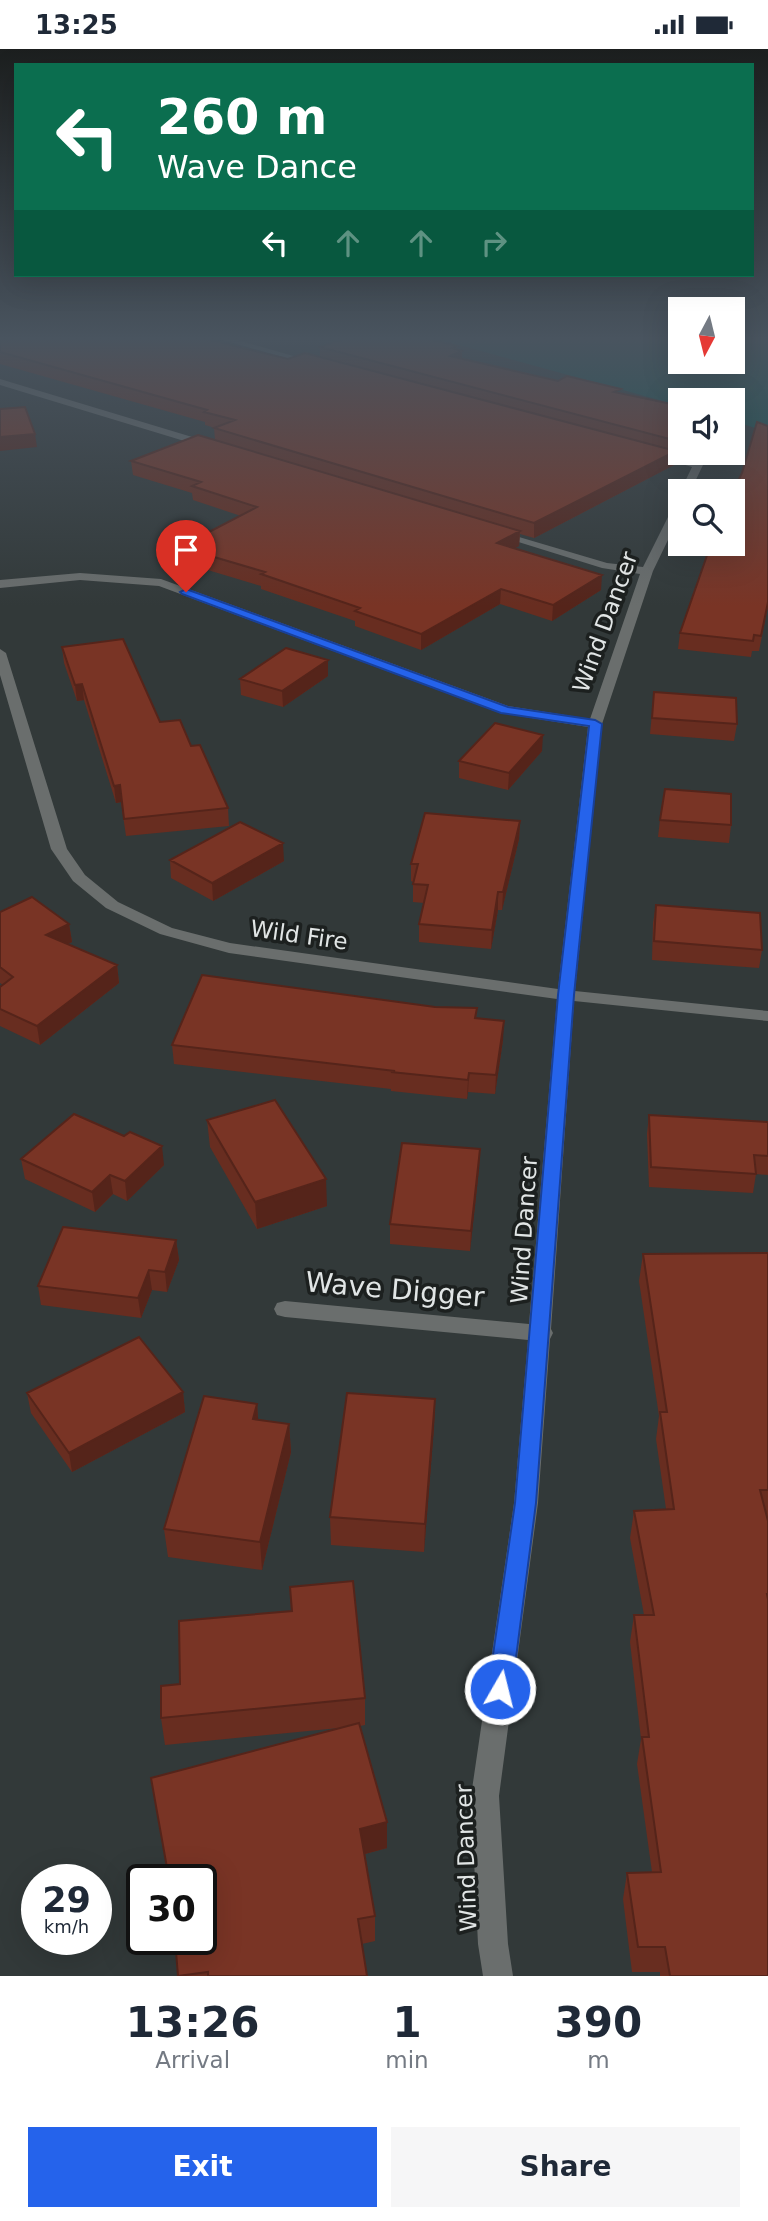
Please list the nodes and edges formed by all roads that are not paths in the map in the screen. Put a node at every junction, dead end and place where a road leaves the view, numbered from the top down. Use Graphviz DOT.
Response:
graph roads {
  1 [pos="145,426"];
  2 [pos="224,450"];
  3 [pos="645,450"];
  4 [pos="691,479"];
  5 [pos="668,528"];
  6 [pos="488,530"];
  7 [pos="647,572"];
  8 [pos="0,583"];
  9 [pos="0,653"];
  10 [pos="595,724"];
  11 [pos="566,995"];
  12 [pos="768,1016"];
  13 [pos="285,1309"];
  14 [pos="541,1333"];
  15 [pos="498,1976"];
  1 -- 2 [label="street"];
  3 -- 4 [label="street"];
  5 -- 7 [label="street, Wind Dancer"];
  6 -- 7 [label="street"];
  7 -- 10 [label="street, Wind Dancer"];
  8 -- 10 [label="street"];
  9 -- 11 [label="street, Wild Fire"];
  10 -- 11 [label="street, Wind Dancer"];
  11 -- 12 [label="street, Wild Fire"];
  11 -- 14 [label="street, Wind Dancer"];
  13 -- 14 [label="street, Wave Digger"];
  14 -- 15 [label="street, Wind Dancer"];
}
